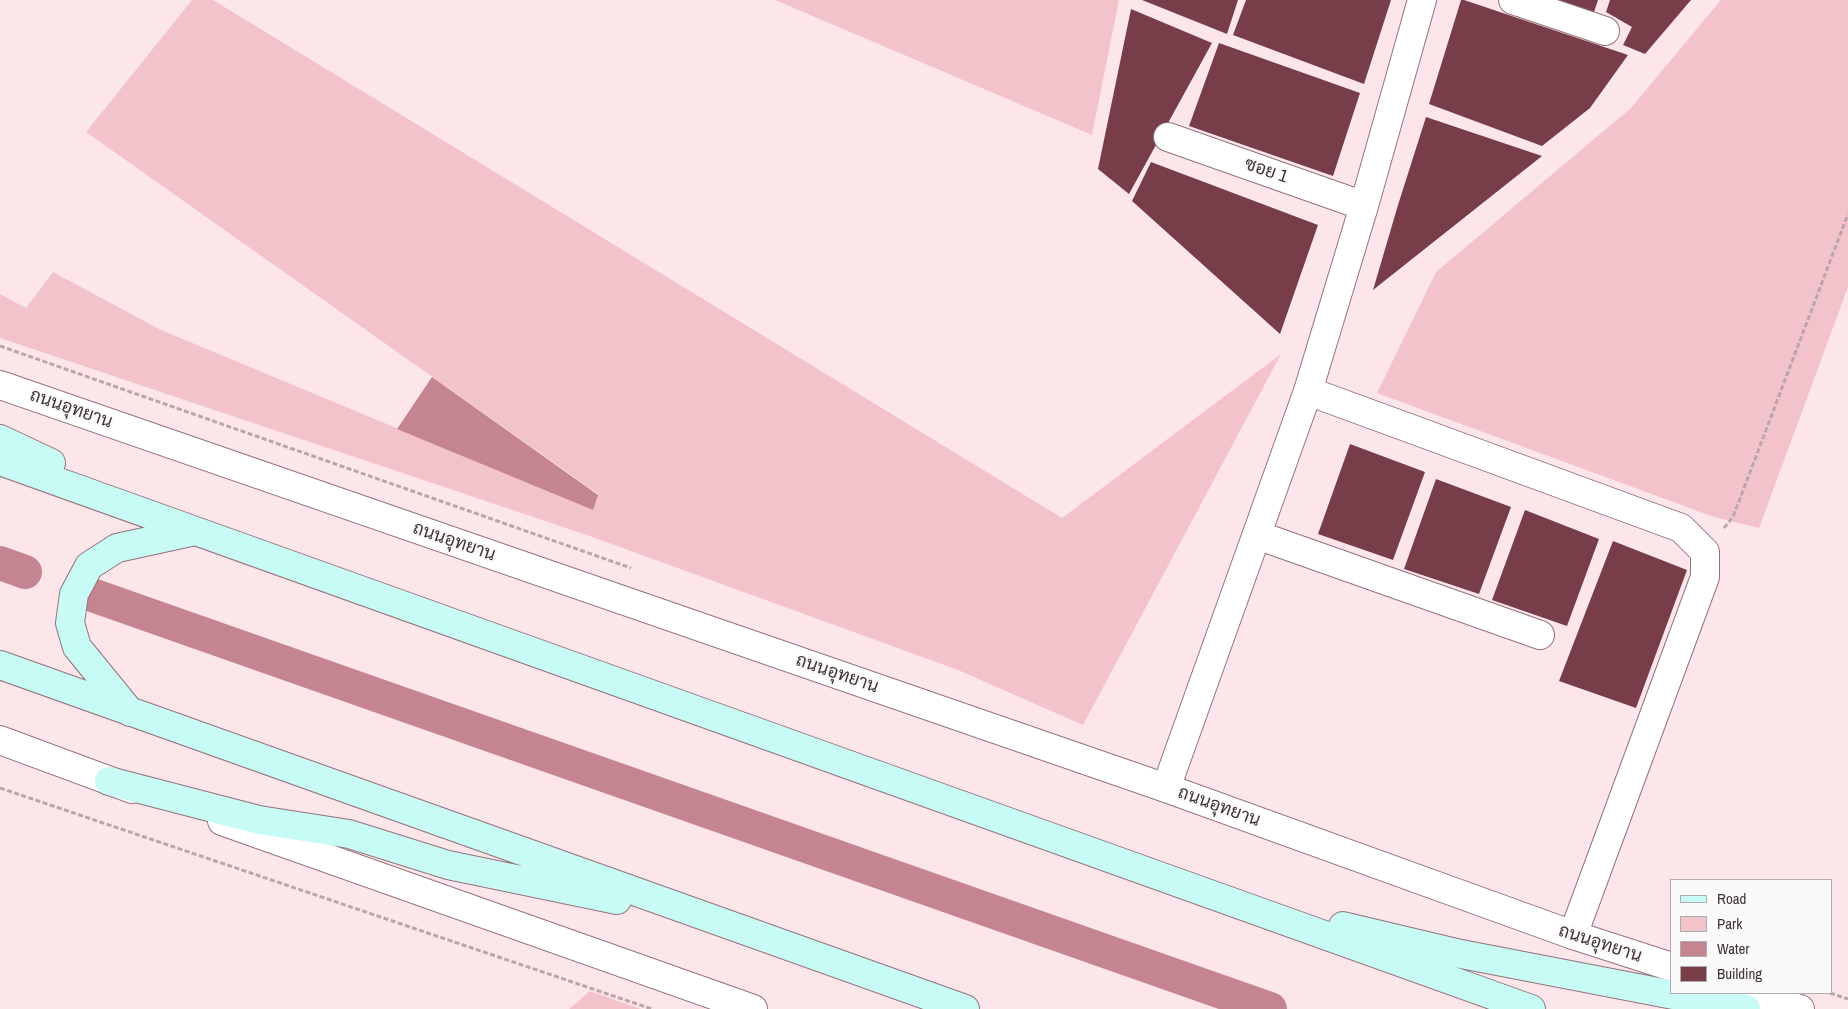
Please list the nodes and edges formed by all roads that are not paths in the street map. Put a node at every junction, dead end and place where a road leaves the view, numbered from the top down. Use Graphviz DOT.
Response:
graph roads {
  1 [pos="1422,0"];
  2 [pos="1512,0"];
  3 [pos="1605,31"];
  4 [pos="1168,137"];
  5 [pos="1364,206"];
  6 [pos="0,385"];
  7 [pos="1308,391"];
  8 [pos="0,439"];
  9 [pos="0,461"];
  10 [pos="195,531"];
  11 [pos="1258,534"];
  12 [pos="1540,635"];
  13 [pos="0,666"];
  14 [pos="130,712"];
  15 [pos="0,740"];
  16 [pos="109,781"];
  17 [pos="1166,788"];
  18 [pos="1201,891"];
  19 [pos="1573,935"];
  20 [pos="792,948"];
  21 [pos="1670,966"];
  22 [pos="1753,994"];
  23 [pos="753,1009"];
  24 [pos="965,1009"];
  25 [pos="1531,1009"];
  26 [pos="1746,1009"];
  27 [pos="1800,1009"];
  1 -- 5 [label="street"];
  2 -- 3 [label="street"];
  4 -- 5 [label="street, ซอย 1"];
  5 -- 7 [label="street"];
  6 -- 17 [label="street, ถนนอุทยาน"];
  7 -- 11 [label="street"];
  7 -- 19 [label="street"];
  8 -- 10 [label="main road"];
  9 -- 10 [label="main road"];
  10 -- 14 [label="main road"];
  10 -- 18 [label="main road"];
  11 -- 12 [label="street"];
  11 -- 17 [label="street"];
  13 -- 14 [label="main road"];
  14 -- 20 [label="main road"];
  15 -- 16 [label="street"];
  16 -- 20 [label="main road"];
  16 -- 23 [label="street"];
  17 -- 19 [label="street, ถนนอุทยาน"];
  18 -- 25 [label="main road"];
  18 -- 26 [label="main road"];
  19 -- 21 [label="street, ถนนอุทยาน"];
  20 -- 24 [label="main road"];
  22 -- 27 [label="street"];
}
